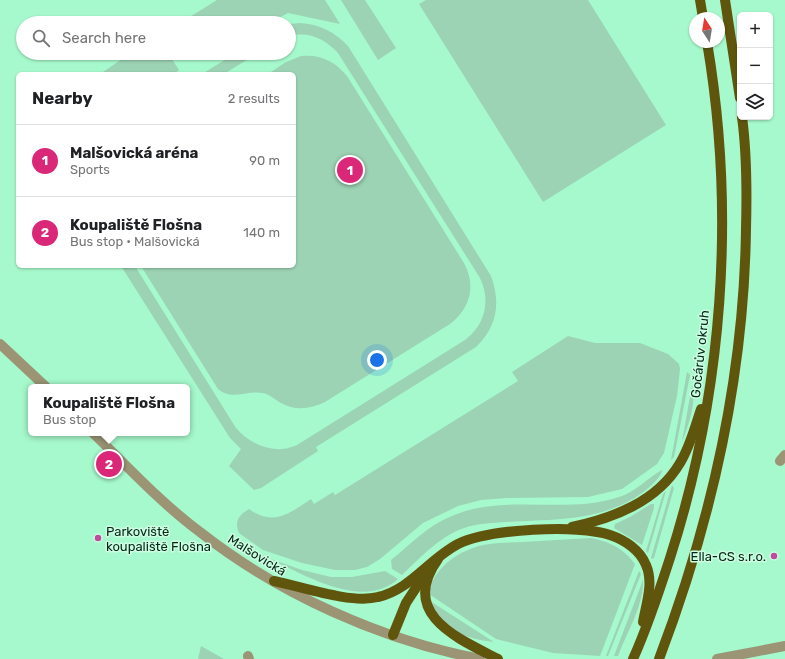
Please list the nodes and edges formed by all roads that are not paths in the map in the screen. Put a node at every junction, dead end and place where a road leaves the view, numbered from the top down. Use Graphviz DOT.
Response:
graph roads {
  1 [pos="700,0"];
  2 [pos="725,0"];
  3 [pos="702,12"];
  4 [pos="708,48"];
  5 [pos="738,84"];
  6 [pos="742,120"];
  7 [pos="0,344"];
  8 [pos="711,382"];
  9 [pos="43,384"];
  10 [pos="96,436"];
  11 [pos="542,531"];
  12 [pos="447,551"];
  13 [pos="274,581"];
  14 [pos="671,628"];
  15 [pos="393,635"];
  16 [pos="785,646"];
  17 [pos="638,647"];
  18 [pos="480,659"];
  19 [pos="498,659"];
  20 [pos="633,659"];
  21 [pos="659,659"];
  22 [pos="665,659"];
  23 [pos="717,659"];
  1 -- 3 [label="main road"];
  2 -- 5 [label="main road"];
  4 -- 8 [label="main road, Gočárův okruh"];
  6 -- 14 [label="main road"];
  7 -- 9 [label="street"];
  8 -- 11 [label="main road"];
  8 -- 17 [label="main road, Gočárův okruh"];
  10 -- 13 [label="street, Malšovická"];
  11 -- 12 [label="main road"];
  11 -- 17 [label="main road"];
  12 -- 13 [label="main road"];
  12 -- 15 [label="main road"];
  12 -- 19 [label="main road"];
  13 -- 15 [label="street, Malšovická"];
  14 -- 21 [label="main road"];
  14 -- 22 [label="main road"];
  15 -- 18 [label="street, Malšovická"];
  16 -- 23 [label="street"];
  17 -- 20 [label="main road, Gočárův okruh"];
}
